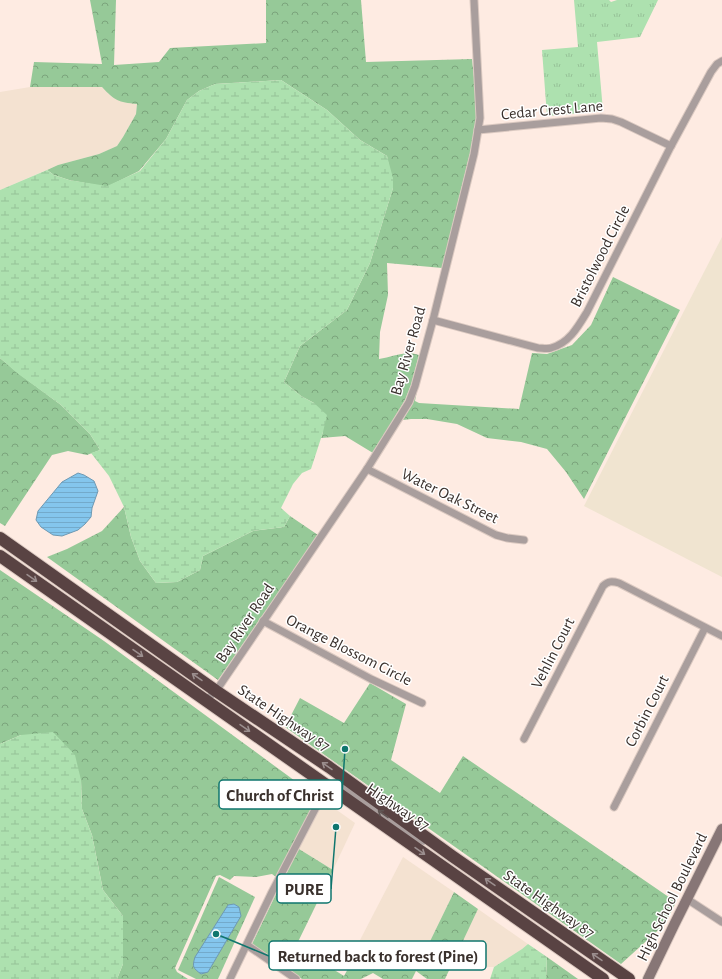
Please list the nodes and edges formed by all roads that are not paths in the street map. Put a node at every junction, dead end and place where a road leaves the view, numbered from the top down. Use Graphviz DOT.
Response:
graph roads {
  1 [pos="474,0"];
  2 [pos="722,61"];
  3 [pos="478,130"];
  4 [pos="671,146"];
  5 [pos="433,320"];
  6 [pos="367,470"];
  7 [pos="0,538"];
  8 [pos="524,540"];
  9 [pos="0,556"];
  10 [pos="263,621"];
  11 [pos="705,628"];
  12 [pos="722,636"];
  13 [pos="216,691"];
  14 [pos="206,700"];
  15 [pos="422,703"];
  16 [pos="524,739"];
  17 [pos="329,787"];
  18 [pos="614,807"];
  19 [pos="722,829"];
  20 [pos="452,856"];
  21 [pos="687,899"];
  22 [pos="722,922"];
  23 [pos="247,945"];
  24 [pos="230,979"];
  25 [pos="296,979"];
  26 [pos="603,979"];
  27 [pos="629,979"];
  28 [pos="648,979"];
  1 -- 3 [label="street, Bay River Road"];
  2 -- 4 [label="street, Bristolwood Circle"];
  3 -- 4 [label="street, Cedar Crest Lane"];
  3 -- 5 [label="street, Bay River Road"];
  4 -- 5 [label="street, Bristolwood Circle"];
  5 -- 6 [label="street, Bay River Road"];
  6 -- 8 [label="street, Water Oak Street"];
  6 -- 10 [label="street, Bay River Road"];
  13 -- 7 [label="highway, State Highway 87, one-way"];
  9 -- 14 [label="highway, one-way"];
  10 -- 13 [label="street, Bay River Road"];
  10 -- 15 [label="street, Orange Blossom Circle"];
  11 -- 12 [label="street"];
  11 -- 16 [label="street, Vehlin Court"];
  11 -- 18 [label="street, Corbin Court"];
  13 -- 14 [label="street, Bay River Road"];
  20 -- 13 [label="highway, State Highway 87, one-way"];
  14 -- 17 [label="highway, one-way"];
  20 -- 17 [label="street, Highway 87, one-way"];
  17 -- 23 [label="street"];
  17 -- 26 [label="highway, one-way"];
  19 -- 21 [label="street, High School Boulevard"];
  27 -- 20 [label="highway, State Highway 87, one-way"];
  21 -- 22 [label="street"];
  21 -- 28 [label="street, High School Boulevard"];
  23 -- 24 [label="street"];
  23 -- 25 [label="street"];
}
